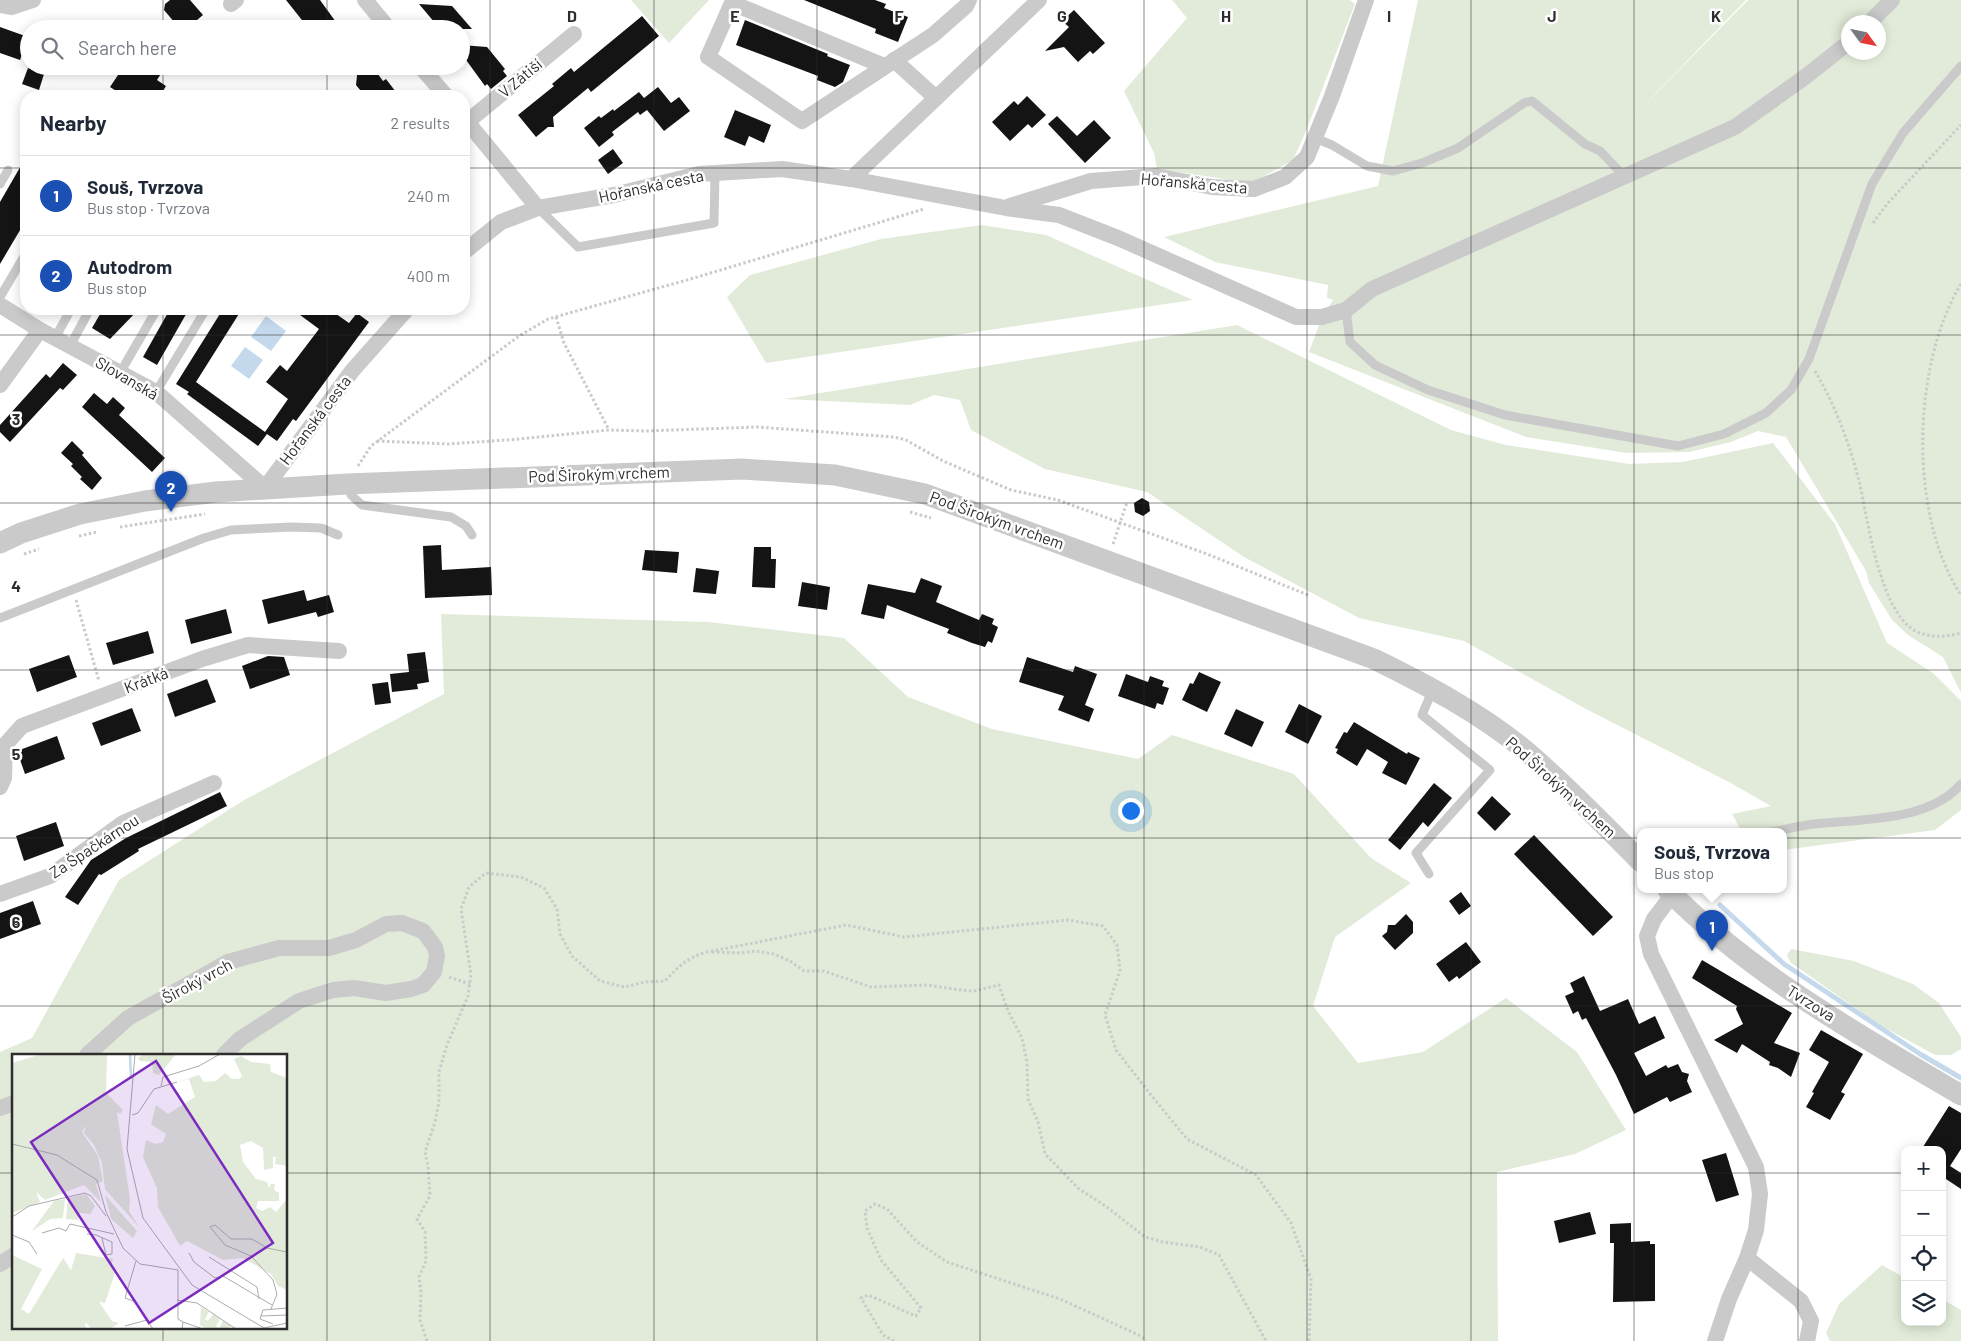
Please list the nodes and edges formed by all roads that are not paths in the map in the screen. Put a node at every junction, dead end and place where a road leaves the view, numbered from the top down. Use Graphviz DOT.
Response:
graph roads {
  1 [pos="33,0"];
  2 [pos="365,0"];
  3 [pos="969,0"];
  4 [pos="1039,0"];
  5 [pos="1366,0"];
  6 [pos="1892,0"];
  7 [pos="0,5"];
  8 [pos="1877,15"];
  9 [pos="382,20"];
  10 [pos="574,34"];
  11 [pos="1841,49"];
  12 [pos="889,63"];
  13 [pos="1961,66"];
  14 [pos="428,75"];
  15 [pos="441,90"];
  16 [pos="936,98"];
  17 [pos="470,117"];
  18 [pos="470,125"];
  19 [pos="1315,138"];
  20 [pos="8,170"];
  21 [pos="715,173"];
  22 [pos="1624,176"];
  23 [pos="851,178"];
  24 [pos="0,184"];
  25 [pos="538,208"];
  26 [pos="1006,208"];
  27 [pos="470,247"];
  28 [pos="20,263"];
  29 [pos="0,297"];
  30 [pos="0,305"];
  31 [pos="1346,310"];
  32 [pos="67,315"];
  33 [pos="87,315"];
  34 [pos="153,315"];
  35 [pos="202,315"];
  36 [pos="402,315"];
  37 [pos="40,330"];
  38 [pos="55,338"];
  39 [pos="70,346"];
  40 [pos="120,373"];
  41 [pos="0,385"];
  42 [pos="156,392"];
  43 [pos="346,484"];
  44 [pos="265,488"];
  45 [pos="338,535"];
  46 [pos="472,535"];
  47 [pos="0,543"];
  48 [pos="0,618"];
  49 [pos="339,650"];
  50 [pos="1433,688"];
  51 [pos="214,783"];
  52 [pos="1961,784"];
  53 [pos="0,786"];
  54 [pos="1787,829"];
  55 [pos="1637,858"];
  56 [pos="1429,874"];
  57 [pos="1672,893"];
  58 [pos="1675,893"];
  59 [pos="0,894"];
  60 [pos="88,1054"];
  61 [pos="225,1054"];
  62 [pos="1961,1096"];
  63 [pos="12,1104"];
  64 [pos="0,1108"];
  65 [pos="12,1256"];
  66 [pos="1747,1258"];
  67 [pos="0,1264"];
  68 [pos="1716,1341"];
  69 [pos="1807,1341"];
  1 -- 7 [label="street"];
  2 -- 9 [label="street"];
  3 -- 12 [label="street"];
  4 -- 16 [label="street"];
  5 -- 19 [label="street, Hořanská cesta"];
  6 -- 8 [label="street"];
  10 -- 17 [label="street, V Zátiší"];
  11 -- 22 [label="street"];
  12 -- 12 [label="street"];
  12 -- 16 [label="street"];
  13 -- 31 [label="lane"];
  14 -- 15 [label="street"];
  16 -- 23 [label="street"];
  18 -- 25 [label="street, V Zátiší"];
  19 -- 22 [label="lane"];
  19 -- 26 [label="street, Hořanská cesta"];
  20 -- 24 [label="lane"];
  21 -- 23 [label="street, Hořanská cesta"];
  21 -- 25 [label="street, Hořanská cesta"];
  21 -- 25 [label="lane"];
  22 -- 31 [label="street"];
  23 -- 26 [label="street, Hořanská cesta"];
  25 -- 27 [label="street, Hořanská cesta"];
  26 -- 31 [label="street"];
  28 -- 29 [label="lane"];
  30 -- 37 [label="street, Slovanská"];
  32 -- 38 [label="lane"];
  33 -- 39 [label="lane"];
  34 -- 40 [label="lane"];
  35 -- 42 [label="lane"];
  36 -- 44 [label="street, Hořanská cesta"];
  37 -- 38 [label="street, Slovanská"];
  37 -- 41 [label="street"];
  38 -- 39 [label="street, Slovanská"];
  39 -- 40 [label="street, Slovanská"];
  40 -- 42 [label="street, Slovanská"];
  42 -- 44 [label="street, Slovanská"];
  43 -- 44 [label="street, Pod Širokým vrchem"];
  43 -- 46 [label="lane"];
  43 -- 50 [label="street, Pod Širokým vrchem"];
  44 -- 47 [label="street, Pod Širokým vrchem"];
  45 -- 48 [label="lane"];
  49 -- 53 [label="street, Krátká"];
  50 -- 55 [label="street, Pod Širokým vrchem"];
  50 -- 56 [label="lane"];
  51 -- 59 [label="street, Za Špačkárnou"];
  52 -- 54 [label="lane"];
  57 -- 66 [label="street"];
  58 -- 62 [label="street, Tvrzova"];
  60 -- 61 [label="street, Široký vrch"];
  63 -- 64 [label="street"];
  65 -- 67 [label="street"];
  66 -- 68 [label="street"];
  66 -- 69 [label="street"];
}
